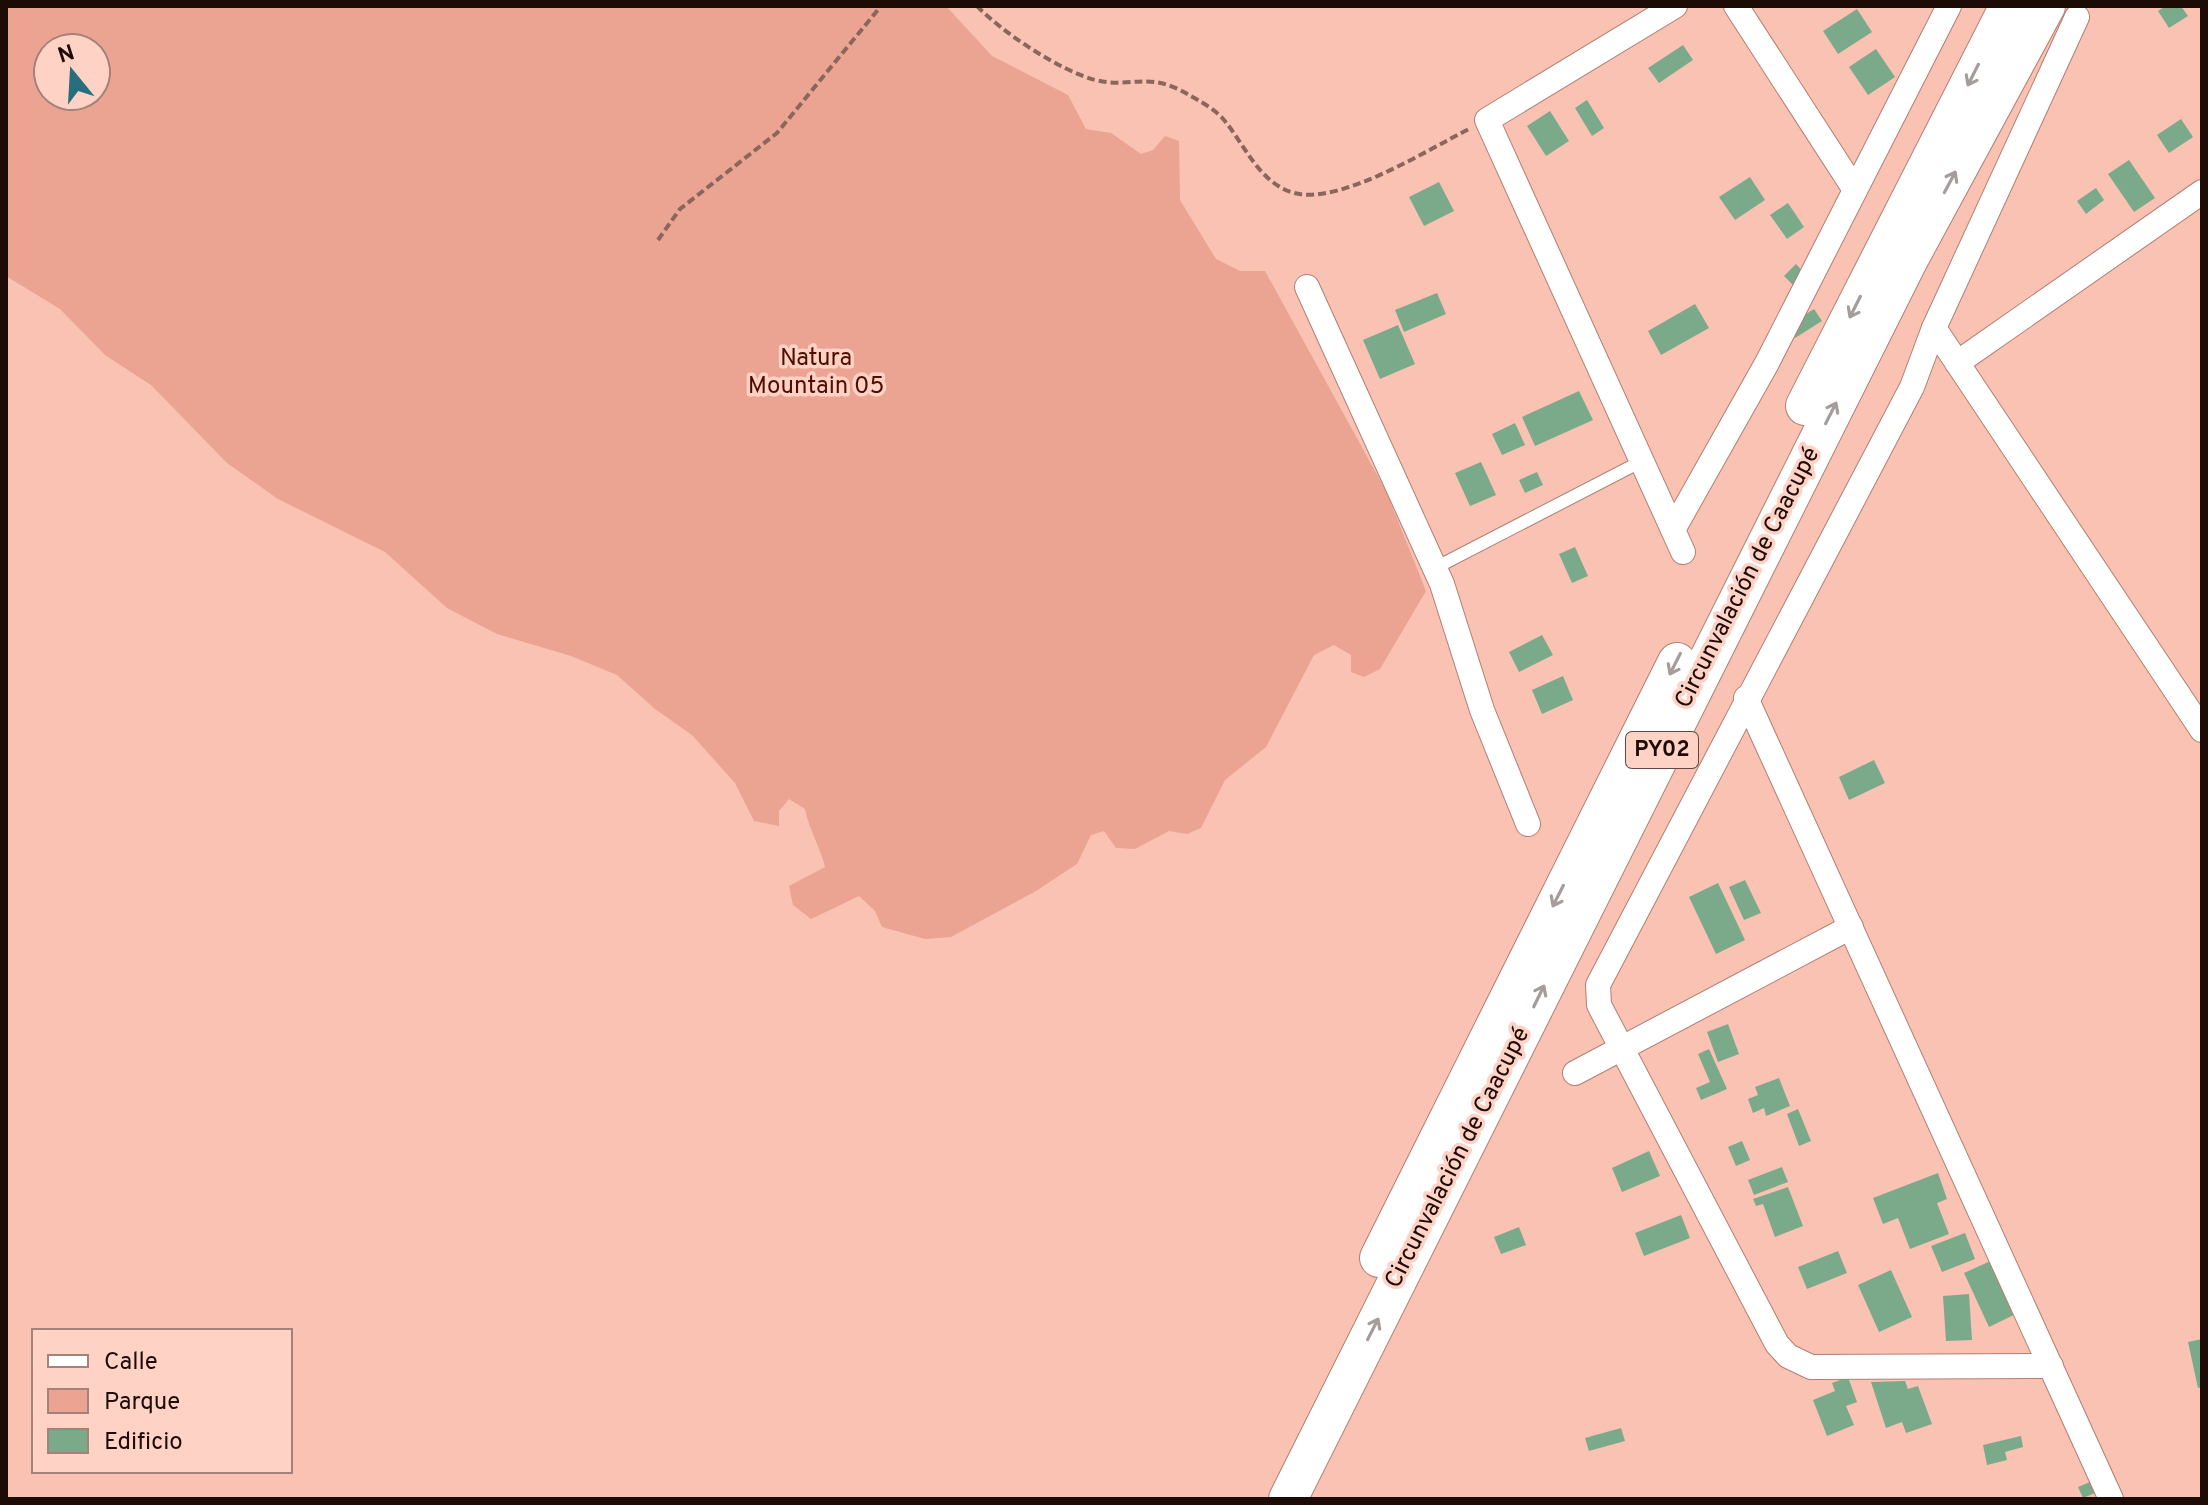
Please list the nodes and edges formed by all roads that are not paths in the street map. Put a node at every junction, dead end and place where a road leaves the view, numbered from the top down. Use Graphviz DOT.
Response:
graph roads {
  1 [pos="1675,6"];
  2 [pos="1736,6"];
  3 [pos="1949,6"];
  4 [pos="2009,6"];
  5 [pos="2072,10"];
  6 [pos="1855,190"];
  7 [pos="2202,192"];
  8 [pos="1307,287"];
  9 [pos="1934,328"];
  10 [pos="1957,363"];
  11 [pos="1644,460"];
  12 [pos="1674,528"];
  13 [pos="1683,552"];
  14 [pos="1435,568"];
  15 [pos="1746,698"];
  16 [pos="2202,730"];
  17 [pos="1528,824"];
  18 [pos="1851,927"];
  19 [pos="1624,1046"];
  20 [pos="1575,1073"];
  21 [pos="2051,1366"];
  22 [pos="1261,1499"];
  23 [pos="1288,1499"];
  24 [pos="2111,1499"];
  1 -- 11 [label="street"];
  2 -- 6 [label="street"];
  3 -- 6 [label="street"];
  4 -- 22 [label="highway, Circunvalación de Caacupé / PY02, one-way"];
  5 -- 9 [label="street"];
  23 -- 5 [label="highway, Circunvalación de Caacupé / PY02, one-way"];
  6 -- 12 [label="street"];
  7 -- 10 [label="street"];
  8 -- 14 [label="street"];
  9 -- 10 [label="street"];
  9 -- 15 [label="street"];
  10 -- 16 [label="street"];
  11 -- 12 [label="street"];
  11 -- 14 [label="lane"];
  12 -- 13 [label="street"];
  14 -- 17 [label="street"];
  15 -- 18 [label="street"];
  15 -- 19 [label="street"];
  18 -- 19 [label="street"];
  18 -- 21 [label="street"];
  19 -- 20 [label="street"];
  19 -- 21 [label="street"];
  21 -- 24 [label="street"];
}
